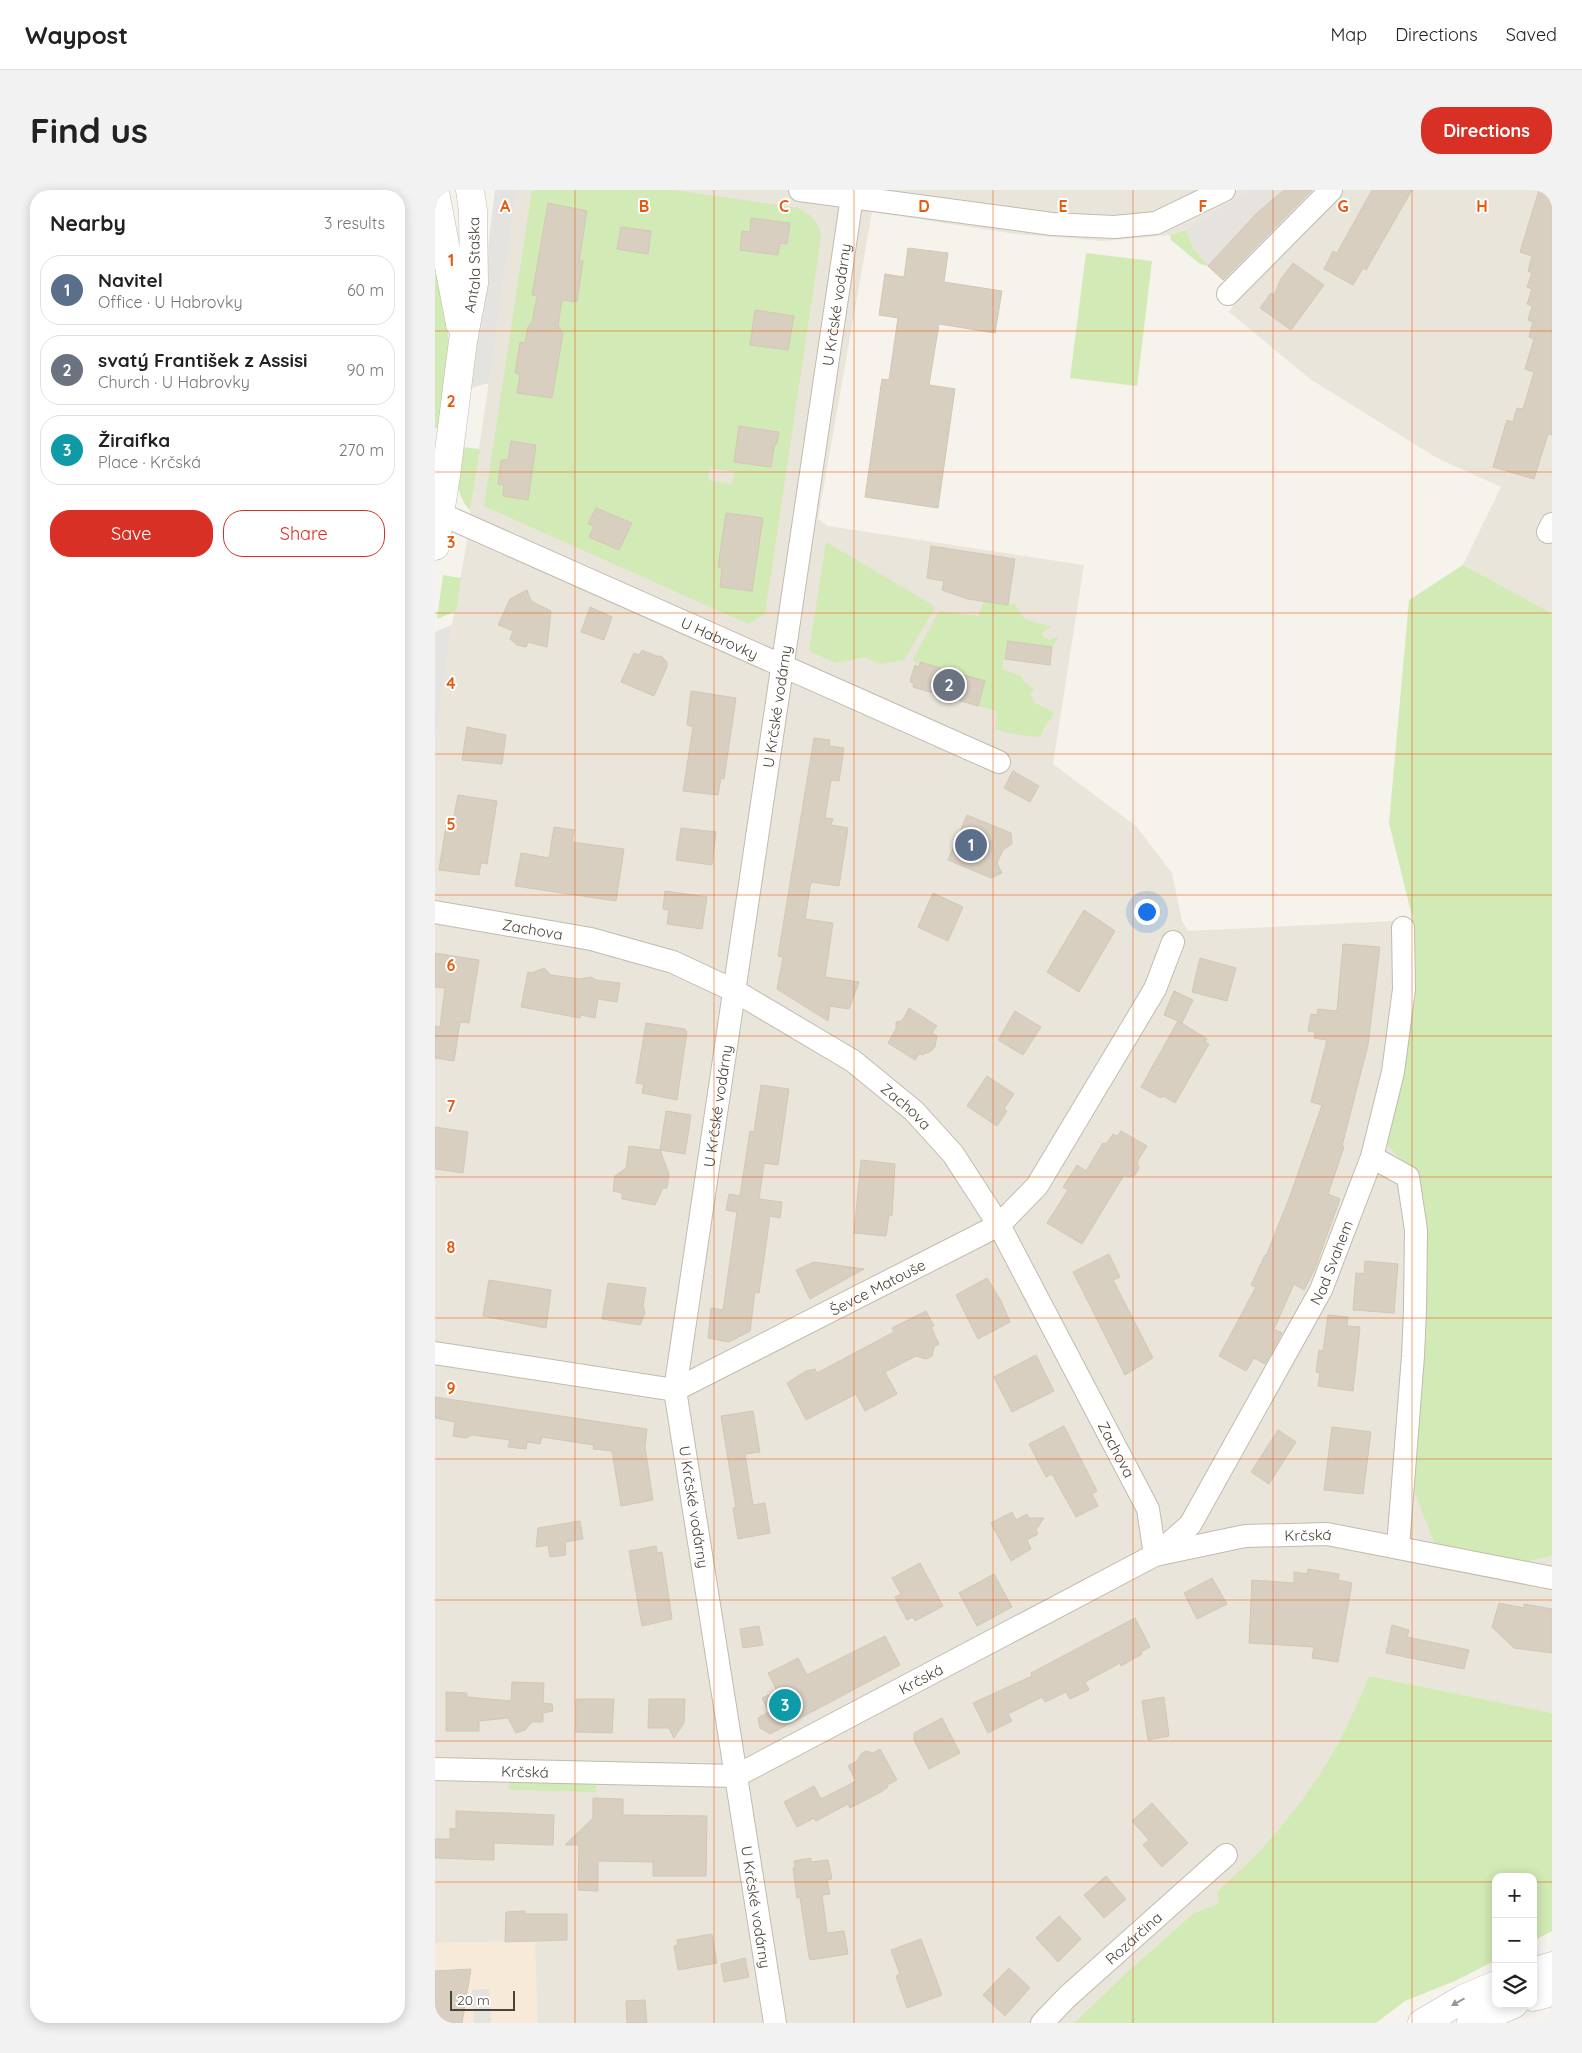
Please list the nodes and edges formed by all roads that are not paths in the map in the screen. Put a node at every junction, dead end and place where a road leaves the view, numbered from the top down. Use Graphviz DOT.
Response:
graph roads {
  1 [pos="469,190"];
  2 [pos="800,190"];
  3 [pos="1224,190"];
  4 [pos="1331,190"];
  5 [pos="435,192"];
  6 [pos="853,194"];
  7 [pos="1196,197"];
  8 [pos="1228,294"];
  9 [pos="463,341"];
  10 [pos="441,474"];
  11 [pos="441,514"];
  12 [pos="435,546"];
  13 [pos="783,665"];
  14 [pos="999,762"];
  15 [pos="435,912"];
  16 [pos="1403,928"];
  17 [pos="1173,942"];
  18 [pos="735,991"];
  19 [pos="1372,1157"];
  20 [pos="999,1225"];
  21 [pos="435,1353"];
  22 [pos="675,1390"];
  23 [pos="1398,1547"];
  24 [pos="1155,1555"];
  25 [pos="1552,1578"];
  26 [pos="435,1769"];
  27 [pos="736,1776"];
  28 [pos="1226,1855"];
  29 [pos="1552,1966"];
  30 [pos="1537,1971"];
  31 [pos="1492,1988"];
  32 [pos="1552,1992"];
  33 [pos="1537,1996"];
  34 [pos="1505,2008"];
  35 [pos="775,2023"];
  36 [pos="1042,2023"];
  37 [pos="1422,2023"];
  38 [pos="1471,2023"];
  1 -- 9 [label="street, Antala Staška"];
  2 -- 6 [label="street"];
  3 -- 7 [label="street"];
  4 -- 8 [label="street"];
  5 -- 9 [label="street, Antala Staška"];
  6 -- 7 [label="street"];
  6 -- 13 [label="street, U Krčské vodárny"];
  9 -- 10 [label="street, Antala Staška"];
  10 -- 11 [label="street, Antala Staška"];
  11 -- 12 [label="street, Antala Staška"];
  11 -- 13 [label="street, U Habrovky"];
  13 -- 14 [label="street, U Habrovky"];
  13 -- 18 [label="street, U Krčské vodárny"];
  15 -- 18 [label="street, Zachova"];
  16 -- 19 [label="street, Nad Svahem"];
  17 -- 20 [label="street, Ševce Matouše"];
  18 -- 20 [label="street, Zachova"];
  18 -- 22 [label="street, U Krčské vodárny"];
  19 -- 23 [label="street"];
  19 -- 24 [label="street, Nad Svahem"];
  20 -- 22 [label="street, Ševce Matouše"];
  20 -- 24 [label="street, Zachova"];
  21 -- 22 [label="street"];
  22 -- 27 [label="street, U Krčské vodárny"];
  23 -- 24 [label="street, Krčská"];
  23 -- 25 [label="street, Krčská"];
  24 -- 27 [label="street, Krčská"];
  26 -- 27 [label="street, Krčská"];
  27 -- 35 [label="street, U Krčské vodárny"];
  28 -- 36 [label="street, Rozárčina"];
  29 -- 30 [label="street"];
  31 -- 37 [label="street, one-way"];
  32 -- 33 [label="street"];
  34 -- 38 [label="street"];
}
